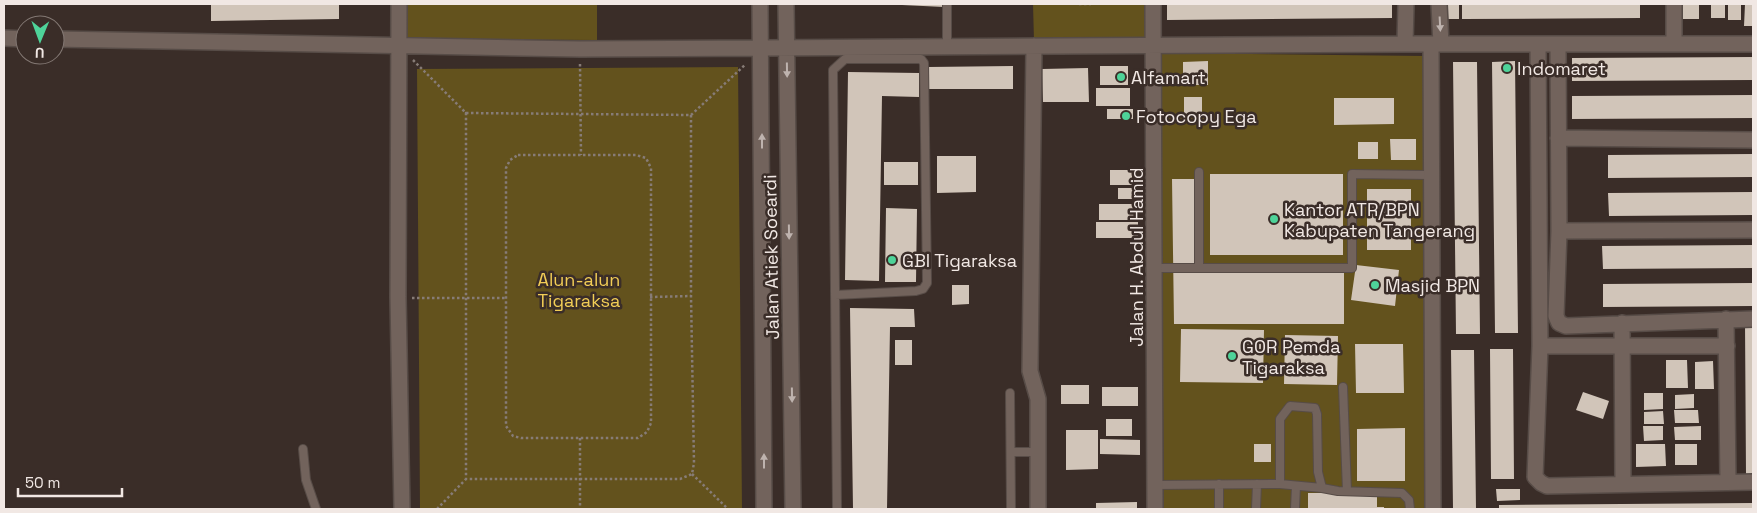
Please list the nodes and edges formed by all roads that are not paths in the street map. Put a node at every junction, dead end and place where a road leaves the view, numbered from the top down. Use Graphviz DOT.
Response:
graph roads {
  1 [pos="399,4"];
  2 [pos="760,4"];
  3 [pos="786,4"];
  4 [pos="948,4"];
  5 [pos="1153,4"];
  6 [pos="1406,4"];
  7 [pos="1439,4"];
  8 [pos="1674,4"];
  9 [pos="65,39"];
  10 [pos="1674,43"];
  11 [pos="1405,44"];
  12 [pos="1436,44"];
  13 [pos="1753,44"];
  14 [pos="1153,45"];
  15 [pos="1538,45"];
  16 [pos="1558,45"];
  17 [pos="947,46"];
  18 [pos="1034,46"];
  19 [pos="399,47"];
  20 [pos="786,48"];
  21 [pos="762,49"];
  22 [pos="1558,138"];
  23 [pos="1753,140"];
  24 [pos="1199,172"];
  25 [pos="1430,175"];
  26 [pos="1540,177"];
  27 [pos="1559,177"];
  28 [pos="1753,230"];
  29 [pos="1559,231"];
  30 [pos="1154,268"];
  31 [pos="1199,268"];
  32 [pos="835,295"];
  33 [pos="1726,319"];
  34 [pos="1753,319"];
  35 [pos="1622,323"];
  36 [pos="1540,346"];
  37 [pos="1622,346"];
  38 [pos="1727,346"];
  39 [pos="1343,387"];
  40 [pos="1010,393"];
  41 [pos="304,448"];
  42 [pos="1011,452"];
  43 [pos="1038,452"];
  44 [pos="1728,482"];
  45 [pos="1753,482"];
  46 [pos="1623,483"];
  47 [pos="1219,484"];
  48 [pos="1257,484"];
  49 [pos="1280,484"];
  50 [pos="1155,485"];
  51 [pos="1296,486"];
  52 [pos="1322,488"];
  53 [pos="1347,491"];
  54 [pos="316,509"];
  55 [pos="402,509"];
  56 [pos="764,509"];
  57 [pos="793,509"];
  58 [pos="837,509"];
  59 [pos="1011,509"];
  60 [pos="1038,509"];
  61 [pos="1155,509"];
  62 [pos="1219,509"];
  63 [pos="1256,509"];
  64 [pos="1295,509"];
  65 [pos="1410,509"];
  66 [pos="1433,509"];
  1 -- 19 [label="street"];
  2 -- 21 [label="street, Jalan Atiek Soeardi"];
  3 -- 20 [label="street, Jalan Atiek Soeardi"];
  4 -- 17 [label="lane"];
  5 -- 14 [label="street, Jalan H. Abdul Hamid"];
  6 -- 11 [label="street"];
  7 -- 12 [label="street, one-way"];
  8 -- 10 [label="street"];
  9 -- 19 [label="street"];
  10 -- 13 [label="street"];
  10 -- 16 [label="street"];
  11 -- 12 [label="street"];
  11 -- 14 [label="street"];
  12 -- 15 [label="street"];
  12 -- 25 [label="street"];
  14 -- 18 [label="street"];
  14 -- 30 [label="street, Jalan H. Abdul Hamid"];
  15 -- 16 [label="street"];
  15 -- 26 [label="street"];
  16 -- 22 [label="street"];
  17 -- 18 [label="street"];
  17 -- 20 [label="street"];
  18 -- 43 [label="street"];
  19 -- 21 [label="street"];
  19 -- 55 [label="street"];
  20 -- 21 [label="street"];
  20 -- 57 [label="street, Jalan Atiek Soeardi, one-way"];
  56 -- 21 [label="street, Jalan Atiek Soeardi, one-way"];
  22 -- 23 [label="street"];
  22 -- 27 [label="street"];
  24 -- 31 [label="lane"];
  25 -- 31 [label="lane"];
  25 -- 66 [label="street"];
  26 -- 27 [label="street"];
  26 -- 36 [label="street"];
  27 -- 29 [label="street"];
  28 -- 29 [label="street"];
  29 -- 35 [label="street"];
  30 -- 31 [label="lane"];
  30 -- 50 [label="street, Jalan H. Abdul Hamid"];
  32 -- 32 [label="lane"];
  32 -- 58 [label="lane"];
  33 -- 34 [label="street"];
  33 -- 35 [label="street"];
  33 -- 38 [label="street"];
  35 -- 37 [label="street"];
  36 -- 37 [label="street"];
  36 -- 46 [label="street"];
  37 -- 38 [label="street"];
  37 -- 46 [label="street"];
  38 -- 44 [label="street"];
  39 -- 53 [label="lane"];
  40 -- 42 [label="lane"];
  41 -- 54 [label="lane"];
  42 -- 43 [label="lane"];
  42 -- 59 [label="lane"];
  43 -- 60 [label="street"];
  44 -- 45 [label="street"];
  44 -- 46 [label="street"];
  47 -- 48 [label="lane"];
  47 -- 50 [label="lane"];
  47 -- 62 [label="lane"];
  48 -- 49 [label="lane"];
  48 -- 63 [label="lane"];
  49 -- 51 [label="lane"];
  49 -- 52 [label="lane"];
  50 -- 61 [label="street, Jalan H. Abdul Hamid"];
  51 -- 52 [label="lane"];
  51 -- 64 [label="lane"];
  52 -- 53 [label="lane"];
  53 -- 65 [label="lane"];
}
